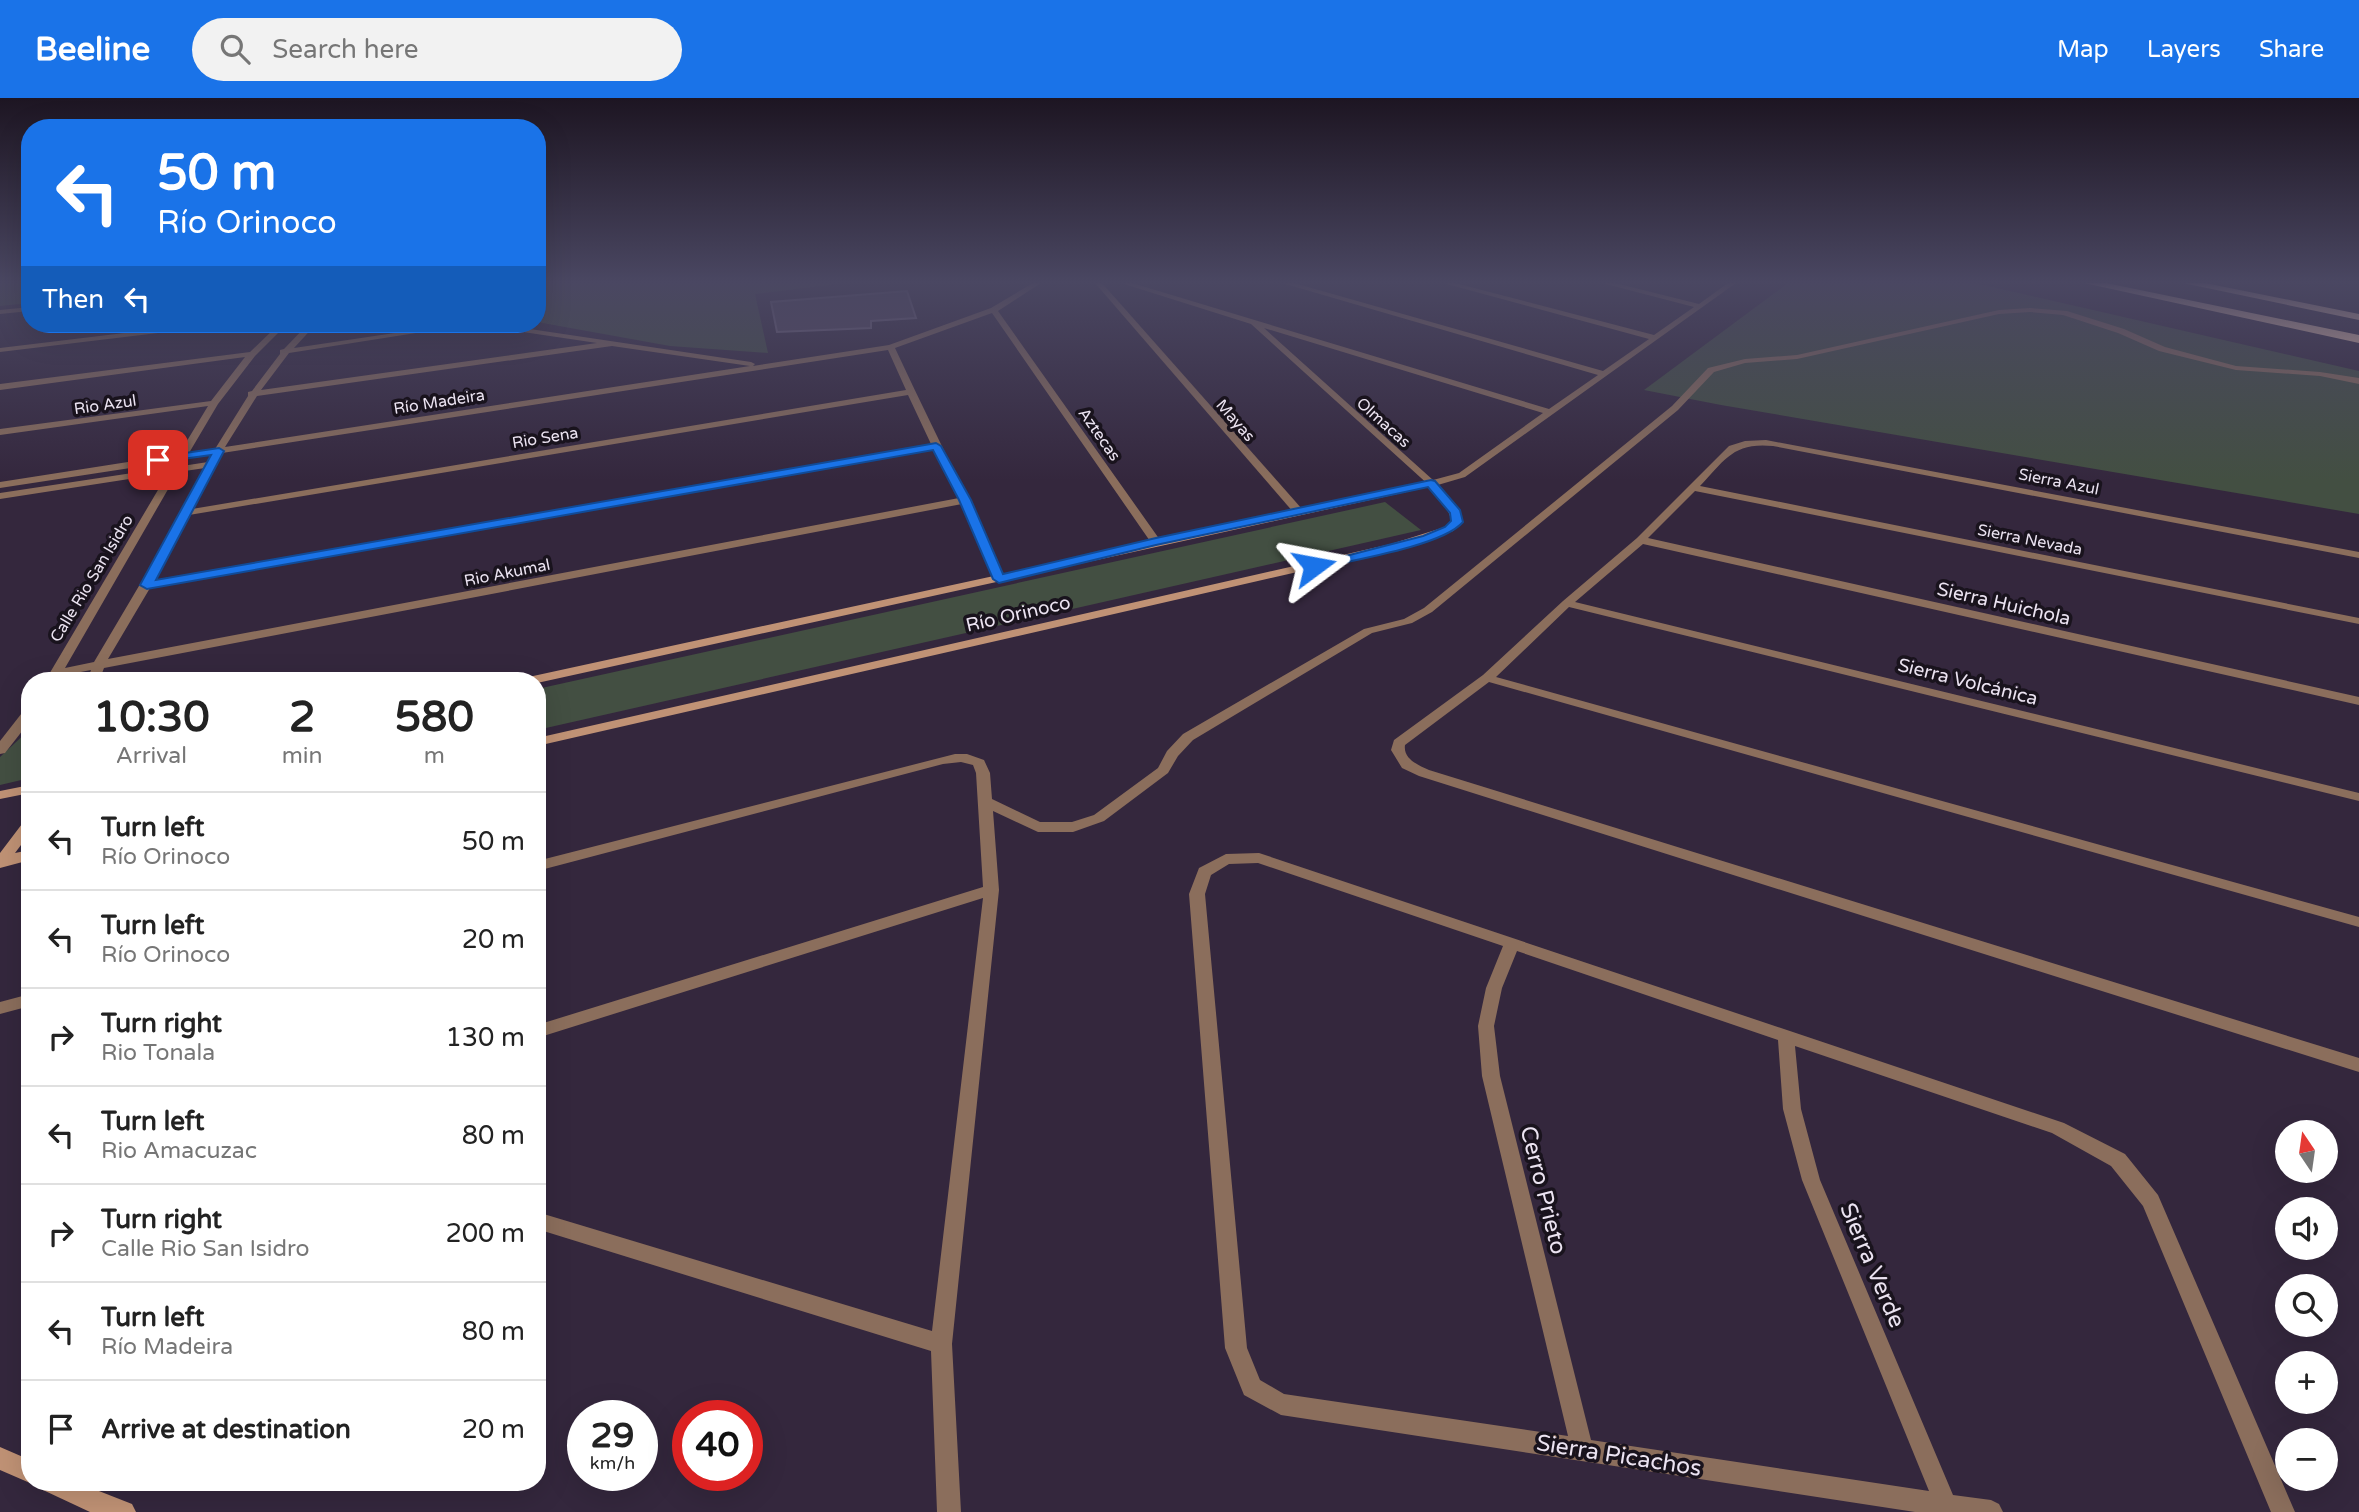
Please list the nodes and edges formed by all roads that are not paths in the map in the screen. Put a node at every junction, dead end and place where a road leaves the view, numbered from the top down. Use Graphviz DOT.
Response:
graph roads {
  1 [pos="257,349"];
  2 [pos="286,349"];
  3 [pos="303,349"];
  4 [pos="573,349"];
  5 [pos="645,349"];
  6 [pos="878,349"];
  7 [pos="892,349"];
  8 [pos="1021,349"];
  9 [pos="1156,349"];
  10 [pos="1282,349"];
  11 [pos="1338,349"];
  12 [pos="1520,349"];
  13 [pos="1639,349"];
  14 [pos="1833,349"];
  15 [pos="2162,349"];
  16 [pos="283,352"];
  17 [pos="252,354"];
  18 [pos="769,366"];
  19 [pos="1605,373"];
  20 [pos="2359,381"];
  21 [pos="0,387"];
  22 [pos="909,392"];
  23 [pos="251,394"];
  24 [pos="214,403"];
  25 [pos="1548,412"];
  26 [pos="0,432"];
  27 [pos="936,446"];
  28 [pos="219,451"];
  29 [pos="184,456"];
  30 [pos="211,464"];
  31 [pos="176,470"];
  32 [pos="1431,484"];
  33 [pos="0,485"];
  34 [pos="1694,488"];
  35 [pos="0,496"];
  36 [pos="965,500"];
  37 [pos="1298,511"];
  38 [pos="185,513"];
  39 [pos="1641,540"];
  40 [pos="1156,542"];
  41 [pos="2359,555"];
  42 [pos="999,579"];
  43 [pos="147,585"];
  44 [pos="1567,603"];
  45 [pos="2359,621"];
  46 [pos="98,666"];
  47 [pos="56,672"];
  48 [pos="73,672"];
  49 [pos="96,672"];
  50 [pos="546,677"];
  51 [pos="1487,678"];
  52 [pos="2359,701"];
  53 [pos="21,723"];
  54 [pos="546,740"];
  55 [pos="0,750"];
  56 [pos="21,791"];
  57 [pos="0,795"];
  58 [pos="2359,797"];
  59 [pos="984,802"];
  60 [pos="21,835"];
  61 [pos="21,857"];
  62 [pos="1,862"];
  63 [pos="546,864"];
  64 [pos="990,890"];
  65 [pos="2359,922"];
  66 [pos="1513,944"];
  67 [pos="21,1002"];
  68 [pos="0,1008"];
  69 [pos="546,1029"];
  70 [pos="1786,1036"];
  71 [pos="2359,1065"];
  72 [pos="546,1223"];
  73 [pos="942,1344"];
  74 [pos="1582,1449"];
  75 [pos="0,1458"];
  76 [pos="21,1468"];
  77 [pos="70,1491"];
  78 [pos="1946,1505"];
  79 [pos="124,1512"];
  80 [pos="949,1512"];
  81 [pos="1991,1512"];
  82 [pos="2283,1512"];
  1 -- 17 [label="street, Calle Rio San Isidro"];
  2 -- 16 [label="street"];
  3 -- 16 [label="street"];
  4 -- 23 [label="street"];
  5 -- 18 [label="street"];
  6 -- 18 [label="street, Río Madeira"];
  7 -- 22 [label="street"];
  8 -- 40 [label="street, Aztecas"];
  9 -- 37 [label="street, Mayas"];
  10 -- 32 [label="street, Olmacas"];
  11 -- 25 [label="street"];
  12 -- 19 [label="street"];
  13 -- 19 [label="street, Río Orinoco"];
  14 -- 59 [label="street"];
  15 -- 20 [label="street"];
  16 -- 23 [label="street"];
  17 -- 21 [label="street"];
  17 -- 24 [label="street, Calle Rio San Isidro"];
  18 -- 28 [label="street, Río Madeira"];
  19 -- 25 [label="street, Río Orinoco"];
  22 -- 27 [label="street"];
  22 -- 38 [label="street, Rio Sena"];
  23 -- 28 [label="street"];
  24 -- 26 [label="street, Rio Azul"];
  24 -- 29 [label="street, Calle Rio San Isidro"];
  25 -- 32 [label="street, Río Orinoco"];
  27 -- 36 [label="street"];
  27 -- 43 [label="street"];
  28 -- 29 [label="street, Río Madeira"];
  28 -- 30 [label="street"];
  29 -- 31 [label="street, Calle Rio San Isidro"];
  29 -- 33 [label="street, Río Madeira"];
  30 -- 31 [label="street"];
  30 -- 38 [label="street"];
  31 -- 35 [label="street"];
  31 -- 47 [label="street, Calle Rio San Isidro"];
  32 -- 37 [label="street, Río Orinoco"];
  32 -- 54 [label="street, Río Orinoco"];
  34 -- 39 [label="street"];
  34 -- 41 [label="street, Sierra Azul"];
  34 -- 45 [label="street, Sierra Nevada"];
  36 -- 42 [label="street"];
  36 -- 46 [label="street, Rio Akumal"];
  37 -- 40 [label="street, Río Orinoco"];
  38 -- 43 [label="street"];
  39 -- 44 [label="street"];
  39 -- 52 [label="street, Sierra Huichola"];
  40 -- 42 [label="street, Río Orinoco"];
  42 -- 50 [label="street, Río Orinoco"];
  43 -- 46 [label="street"];
  44 -- 51 [label="street"];
  44 -- 58 [label="street, Sierra Volcánica"];
  46 -- 48 [label="street, Rio Akumal"];
  46 -- 49 [label="street"];
  51 -- 65 [label="street"];
  51 -- 71 [label="street"];
  53 -- 55 [label="street"];
  56 -- 57 [label="street"];
  59 -- 63 [label="street"];
  59 -- 64 [label="street"];
  60 -- 62 [label="street"];
  61 -- 62 [label="street"];
  64 -- 69 [label="street"];
  64 -- 73 [label="street"];
  66 -- 70 [label="street"];
  66 -- 74 [label="street, Cerro Prieto"];
  66 -- 74 [label="street, Sierra Picachos"];
  67 -- 68 [label="street"];
  70 -- 78 [label="street, Sierra Verde"];
  70 -- 82 [label="street"];
  72 -- 73 [label="street"];
  73 -- 80 [label="street"];
  74 -- 78 [label="street, Sierra Picachos"];
  75 -- 76 [label="street"];
  77 -- 79 [label="street"];
  78 -- 81 [label="street, Sierra Picachos"];
}
